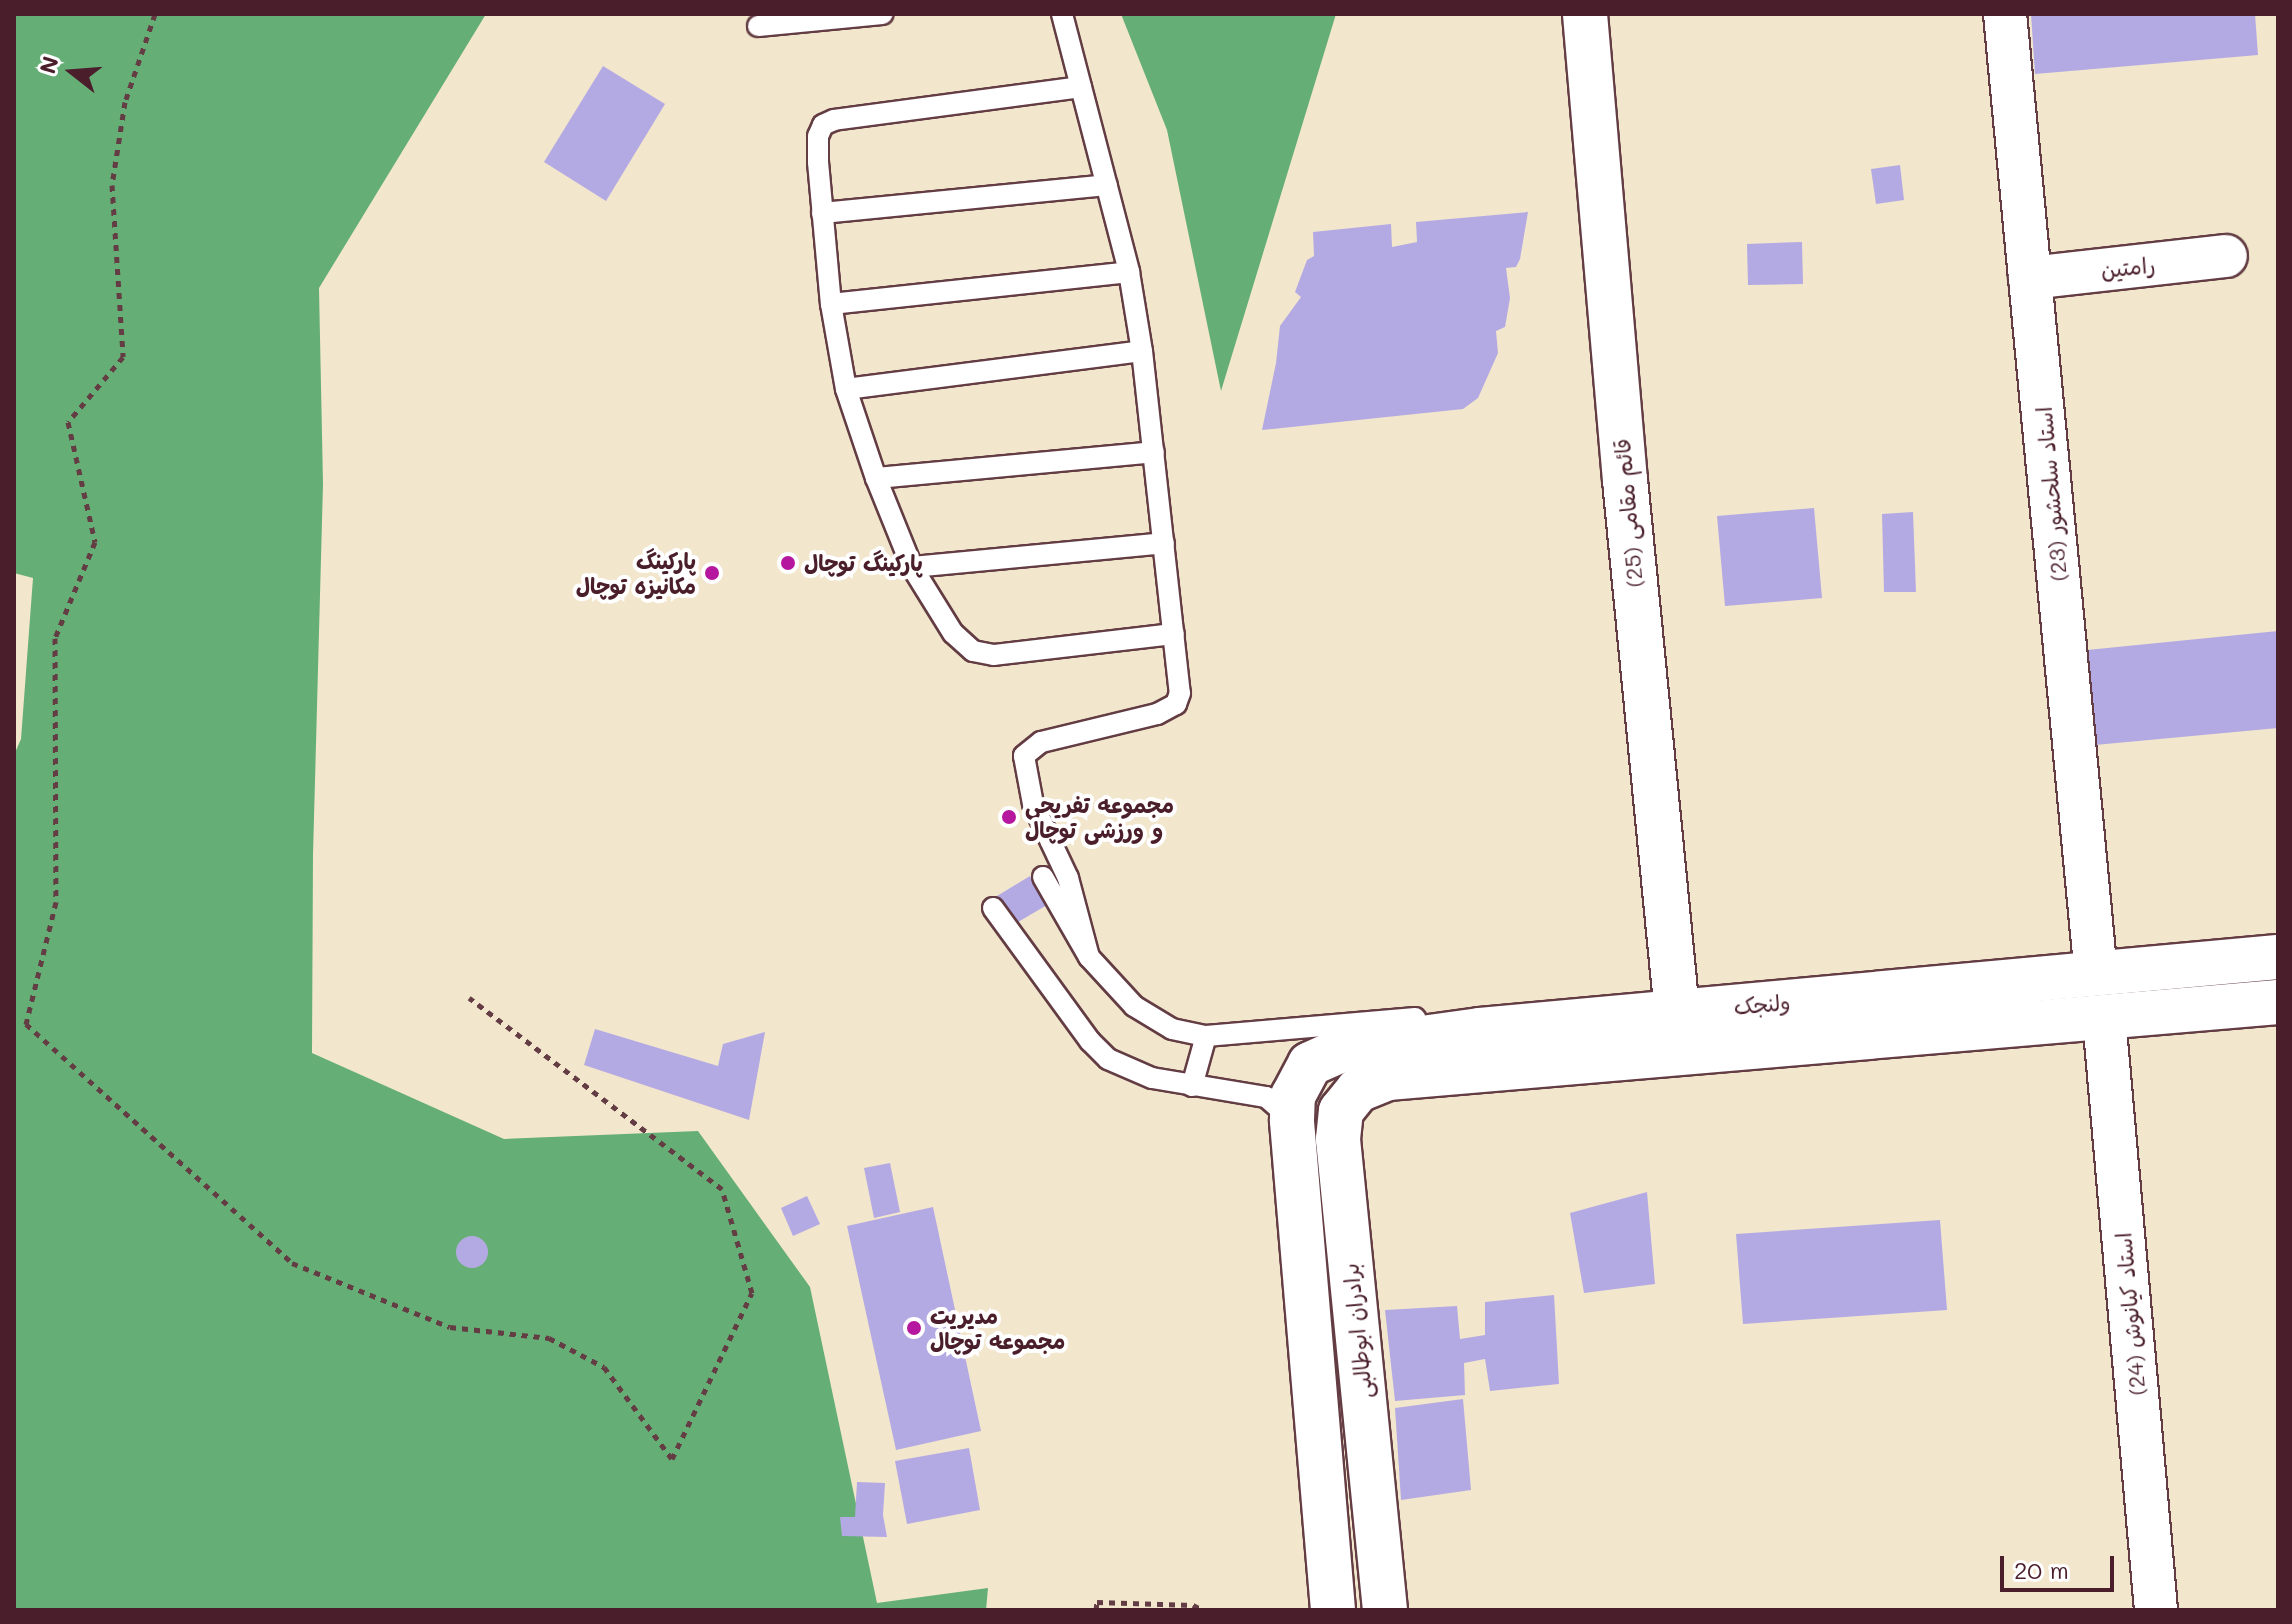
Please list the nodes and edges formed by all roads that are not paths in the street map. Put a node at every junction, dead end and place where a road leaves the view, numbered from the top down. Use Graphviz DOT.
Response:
graph roads {
  1 [pos="882,14"];
  2 [pos="1062,14"];
  3 [pos="1585,14"];
  4 [pos="2005,14"];
  5 [pos="758,26"];
  6 [pos="1081,87"];
  7 [pos="1107,185"];
  8 [pos="822,213"];
  9 [pos="2226,256"];
  10 [pos="1129,272"];
  11 [pos="2030,278"];
  12 [pos="831,304"];
  13 [pos="1142,351"];
  14 [pos="846,389"];
  15 [pos="1154,452"];
  16 [pos="876,478"];
  17 [pos="1164,543"];
  18 [pos="912,567"];
  19 [pos="1174,634"];
  20 [pos="1043,877"];
  21 [pos="993,908"];
  22 [pos="1089,957"];
  23 [pos="2278,957"];
  24 [pos="2096,974"];
  25 [pos="2278,1002"];
  26 [pos="1665,1013"];
  27 [pos="2104,1018"];
  28 [pos="1206,1036"];
  29 [pos="1388,1078"];
  30 [pos="1192,1086"];
  31 [pos="1292,1120"];
  32 [pos="1333,1610"];
  33 [pos="1385,1610"];
  34 [pos="2156,1610"];
  1 -- 5 [label="lane"];
  2 -- 6 [label="lane"];
  3 -- 26 [label="main road, قائم مقامی (25)"];
  4 -- 11 [label="street, استاد سلحشور (23)"];
  6 -- 7 [label="lane"];
  6 -- 8 [label="lane"];
  7 -- 8 [label="lane"];
  7 -- 10 [label="lane"];
  8 -- 12 [label="lane"];
  9 -- 11 [label="street, رامتین"];
  10 -- 12 [label="lane"];
  10 -- 13 [label="lane"];
  11 -- 24 [label="street, استاد سلحشور (23)"];
  12 -- 14 [label="lane"];
  13 -- 14 [label="lane"];
  13 -- 15 [label="lane"];
  14 -- 16 [label="lane"];
  15 -- 16 [label="lane"];
  15 -- 17 [label="lane"];
  16 -- 18 [label="lane"];
  17 -- 18 [label="lane"];
  17 -- 19 [label="lane"];
  18 -- 19 [label="lane"];
  19 -- 22 [label="lane"];
  20 -- 22 [label="lane"];
  21 -- 30 [label="lane"];
  22 -- 28 [label="lane"];
  23 -- 24 [label="main road, ولنجک"];
  24 -- 26 [label="main road, ولنجک"];
  25 -- 27 [label="main road, ولنجک"];
  26 -- 28 [label="lane"];
  26 -- 31 [label="main road, ولنجک"];
  27 -- 29 [label="main road, ولنجک"];
  27 -- 34 [label="street, استاد کیانوش (24)"];
  28 -- 30 [label="lane"];
  29 -- 33 [label="main road, برادران ابوطالبی"];
  30 -- 31 [label="lane"];
  31 -- 32 [label="main road, برادران ابوطالبی"];
}
